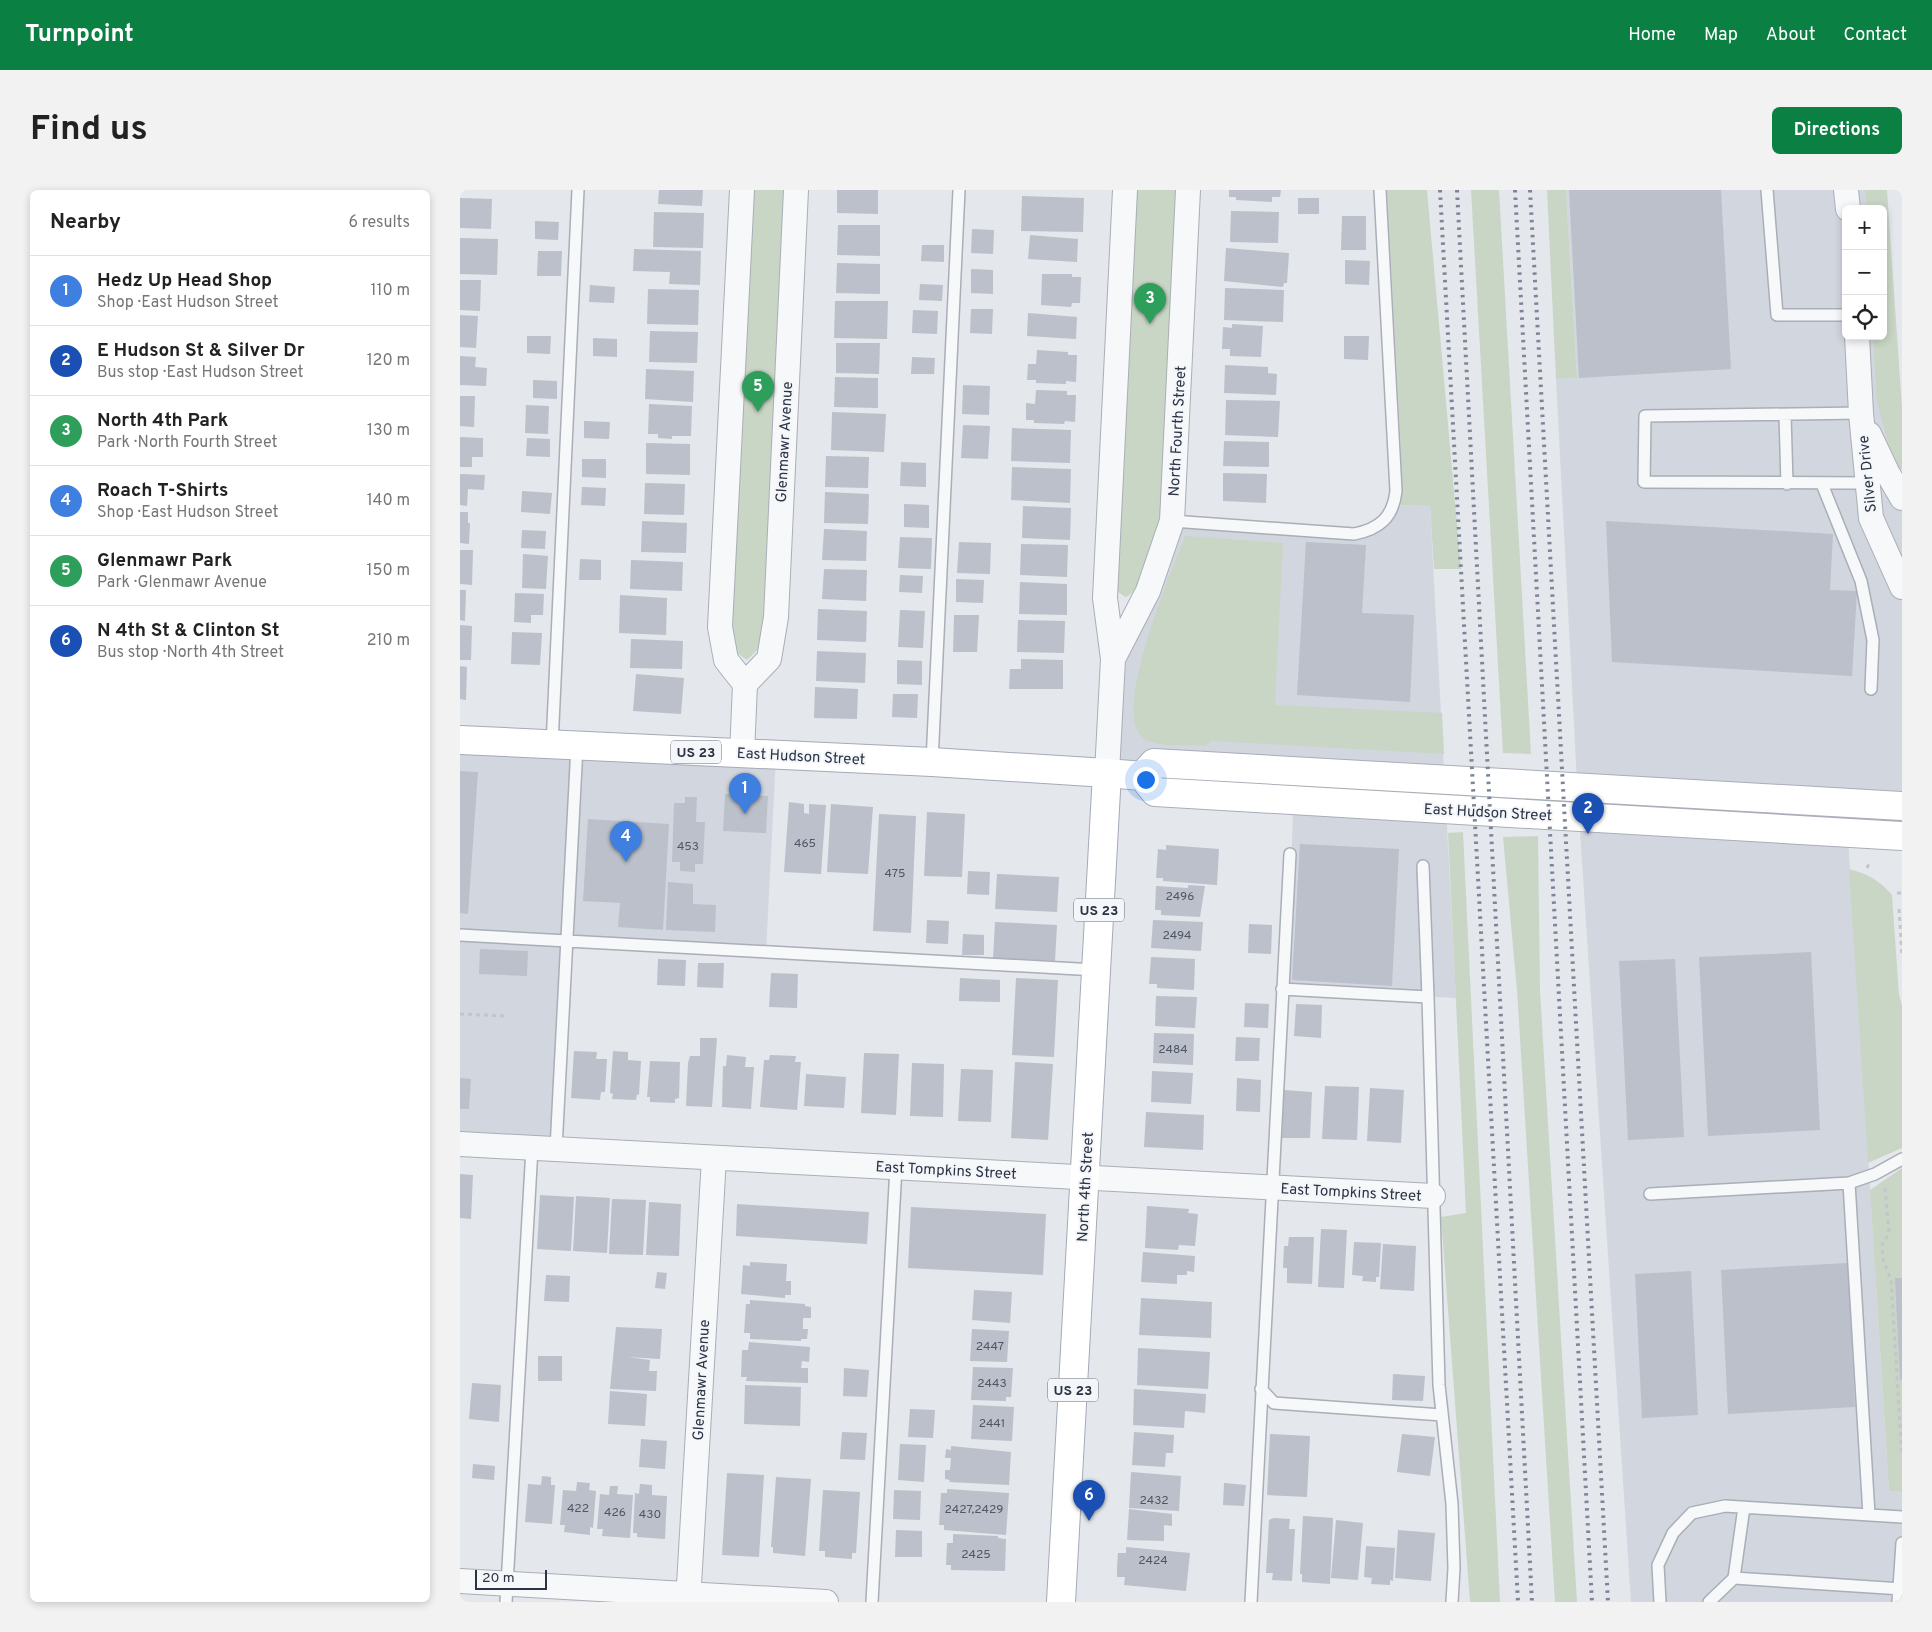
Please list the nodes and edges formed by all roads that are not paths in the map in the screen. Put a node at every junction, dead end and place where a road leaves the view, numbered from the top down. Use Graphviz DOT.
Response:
graph roads {
  1 [pos="578,190"];
  2 [pos="742,190"];
  3 [pos="796,190"];
  4 [pos="959,190"];
  5 [pos="1125,190"];
  6 [pos="1188,190"];
  7 [pos="1380,190"];
  8 [pos="1767,190"];
  9 [pos="1846,190"];
  10 [pos="1848,205"];
  11 [pos="1842,315"];
  12 [pos="1856,340"];
  13 [pos="1861,414"];
  14 [pos="1785,415"];
  15 [pos="1868,483"];
  16 [pos="1787,484"];
  17 [pos="1822,484"];
  18 [pos="1902,498"];
  19 [pos="1172,522"];
  20 [pos="1902,587"];
  21 [pos="1113,659"];
  22 [pos="745,684"];
  23 [pos="1872,689"];
  24 [pos="460,740"];
  25 [pos="565,745"];
  26 [pos="742,754"];
  27 [pos="932,762"];
  28 [pos="1107,773"];
  29 [pos="1142,776"];
  30 [pos="1902,806"];
  31 [pos="1902,836"];
  32 [pos="1290,854"];
  33 [pos="1422,866"];
  34 [pos="460,935"];
  35 [pos="567,941"];
  36 [pos="1096,970"];
  37 [pos="1282,989"];
  38 [pos="1428,997"];
  39 [pos="460,1144"];
  40 [pos="532,1148"];
  41 [pos="556,1149"];
  42 [pos="714,1158"];
  43 [pos="1902,1159"];
  44 [pos="896,1167"];
  45 [pos="1085,1178"];
  46 [pos="1849,1183"];
  47 [pos="1271,1188"];
  48 [pos="1650,1194"];
  49 [pos="1433,1196"];
  50 [pos="1261,1389"];
  51 [pos="1442,1415"];
  52 [pos="1744,1508"];
  53 [pos="1869,1515"];
  54 [pos="1902,1517"];
  55 [pos="1902,1543"];
  56 [pos="1734,1578"];
  57 [pos="460,1581"];
  58 [pos="1900,1589"];
  59 [pos="507,1593"];
  60 [pos="688,1598"];
  61 [pos="826,1602"];
  62 [pos="872,1602"];
  63 [pos="1060,1602"];
  64 [pos="1251,1602"];
  65 [pos="1452,1602"];
  66 [pos="1660,1602"];
  67 [pos="1708,1602"];
  68 [pos="1898,1602"];
  1 -- 25 [label="lane"];
  2 -- 22 [label="street"];
  3 -- 22 [label="street, Glenmawr Avenue"];
  4 -- 27 [label="lane"];
  5 -- 21 [label="street, North Fourth Street"];
  6 -- 19 [label="street, North Fourth Street"];
  7 -- 19 [label="lane"];
  8 -- 11 [label="lane"];
  9 -- 10 [label="street"];
  12 -- 13 [label="street, Silver Drive"];
  13 -- 14 [label="lane"];
  13 -- 15 [label="street, Silver Drive"];
  13 -- 18 [label="street, Silver Drive"];
  14 -- 16 [label="lane"];
  14 -- 16 [label="lane"];
  15 -- 17 [label="lane"];
  15 -- 20 [label="street, Silver Drive"];
  16 -- 17 [label="lane"];
  17 -- 23 [label="lane"];
  19 -- 21 [label="street, North Fourth Street"];
  21 -- 28 [label="street, North Fourth Street"];
  22 -- 26 [label="street"];
  24 -- 25 [label="main road, East Hudson Street / US 23"];
  25 -- 26 [label="main road, East Hudson Street / US 23"];
  25 -- 35 [label="lane"];
  26 -- 27 [label="main road, East Hudson Street / US 23"];
  27 -- 28 [label="main road, East Hudson Street / US 23"];
  28 -- 29 [label="main road, East Hudson Street"];
  28 -- 36 [label="main road, North 4th Street / US 23"];
  29 -- 30 [label="main road, East Hudson Street"];
  29 -- 31 [label="main road, East Hudson Street"];
  32 -- 37 [label="lane"];
  33 -- 38 [label="lane"];
  34 -- 35 [label="lane"];
  35 -- 36 [label="lane"];
  35 -- 41 [label="lane"];
  36 -- 45 [label="main road, North 4th Street / US 23"];
  37 -- 38 [label="lane"];
  37 -- 47 [label="lane"];
  38 -- 49 [label="lane"];
  39 -- 40 [label="street, East Tompkins Street"];
  40 -- 41 [label="street, East Tompkins Street"];
  40 -- 59 [label="lane"];
  41 -- 42 [label="street, East Tompkins Street"];
  42 -- 44 [label="street, East Tompkins Street"];
  42 -- 60 [label="street, Glenmawr Avenue"];
  43 -- 46 [label="lane"];
  44 -- 45 [label="street, East Tompkins Street"];
  44 -- 62 [label="lane"];
  45 -- 47 [label="street, East Tompkins Street"];
  45 -- 63 [label="main road, North 4th Street / US 23"];
  46 -- 48 [label="lane"];
  46 -- 53 [label="lane"];
  47 -- 49 [label="street, East Tompkins Street"];
  47 -- 50 [label="lane"];
  49 -- 51 [label="lane"];
  50 -- 51 [label="lane"];
  50 -- 64 [label="lane"];
  51 -- 65 [label="lane"];
  52 -- 53 [label="lane"];
  52 -- 56 [label="lane"];
  52 -- 66 [label="lane"];
  53 -- 54 [label="lane"];
  55 -- 58 [label="lane"];
  56 -- 58 [label="lane"];
  56 -- 67 [label="lane"];
  57 -- 59 [label="street"];
  58 -- 68 [label="lane"];
  59 -- 60 [label="street"];
  60 -- 61 [label="street"];
}
